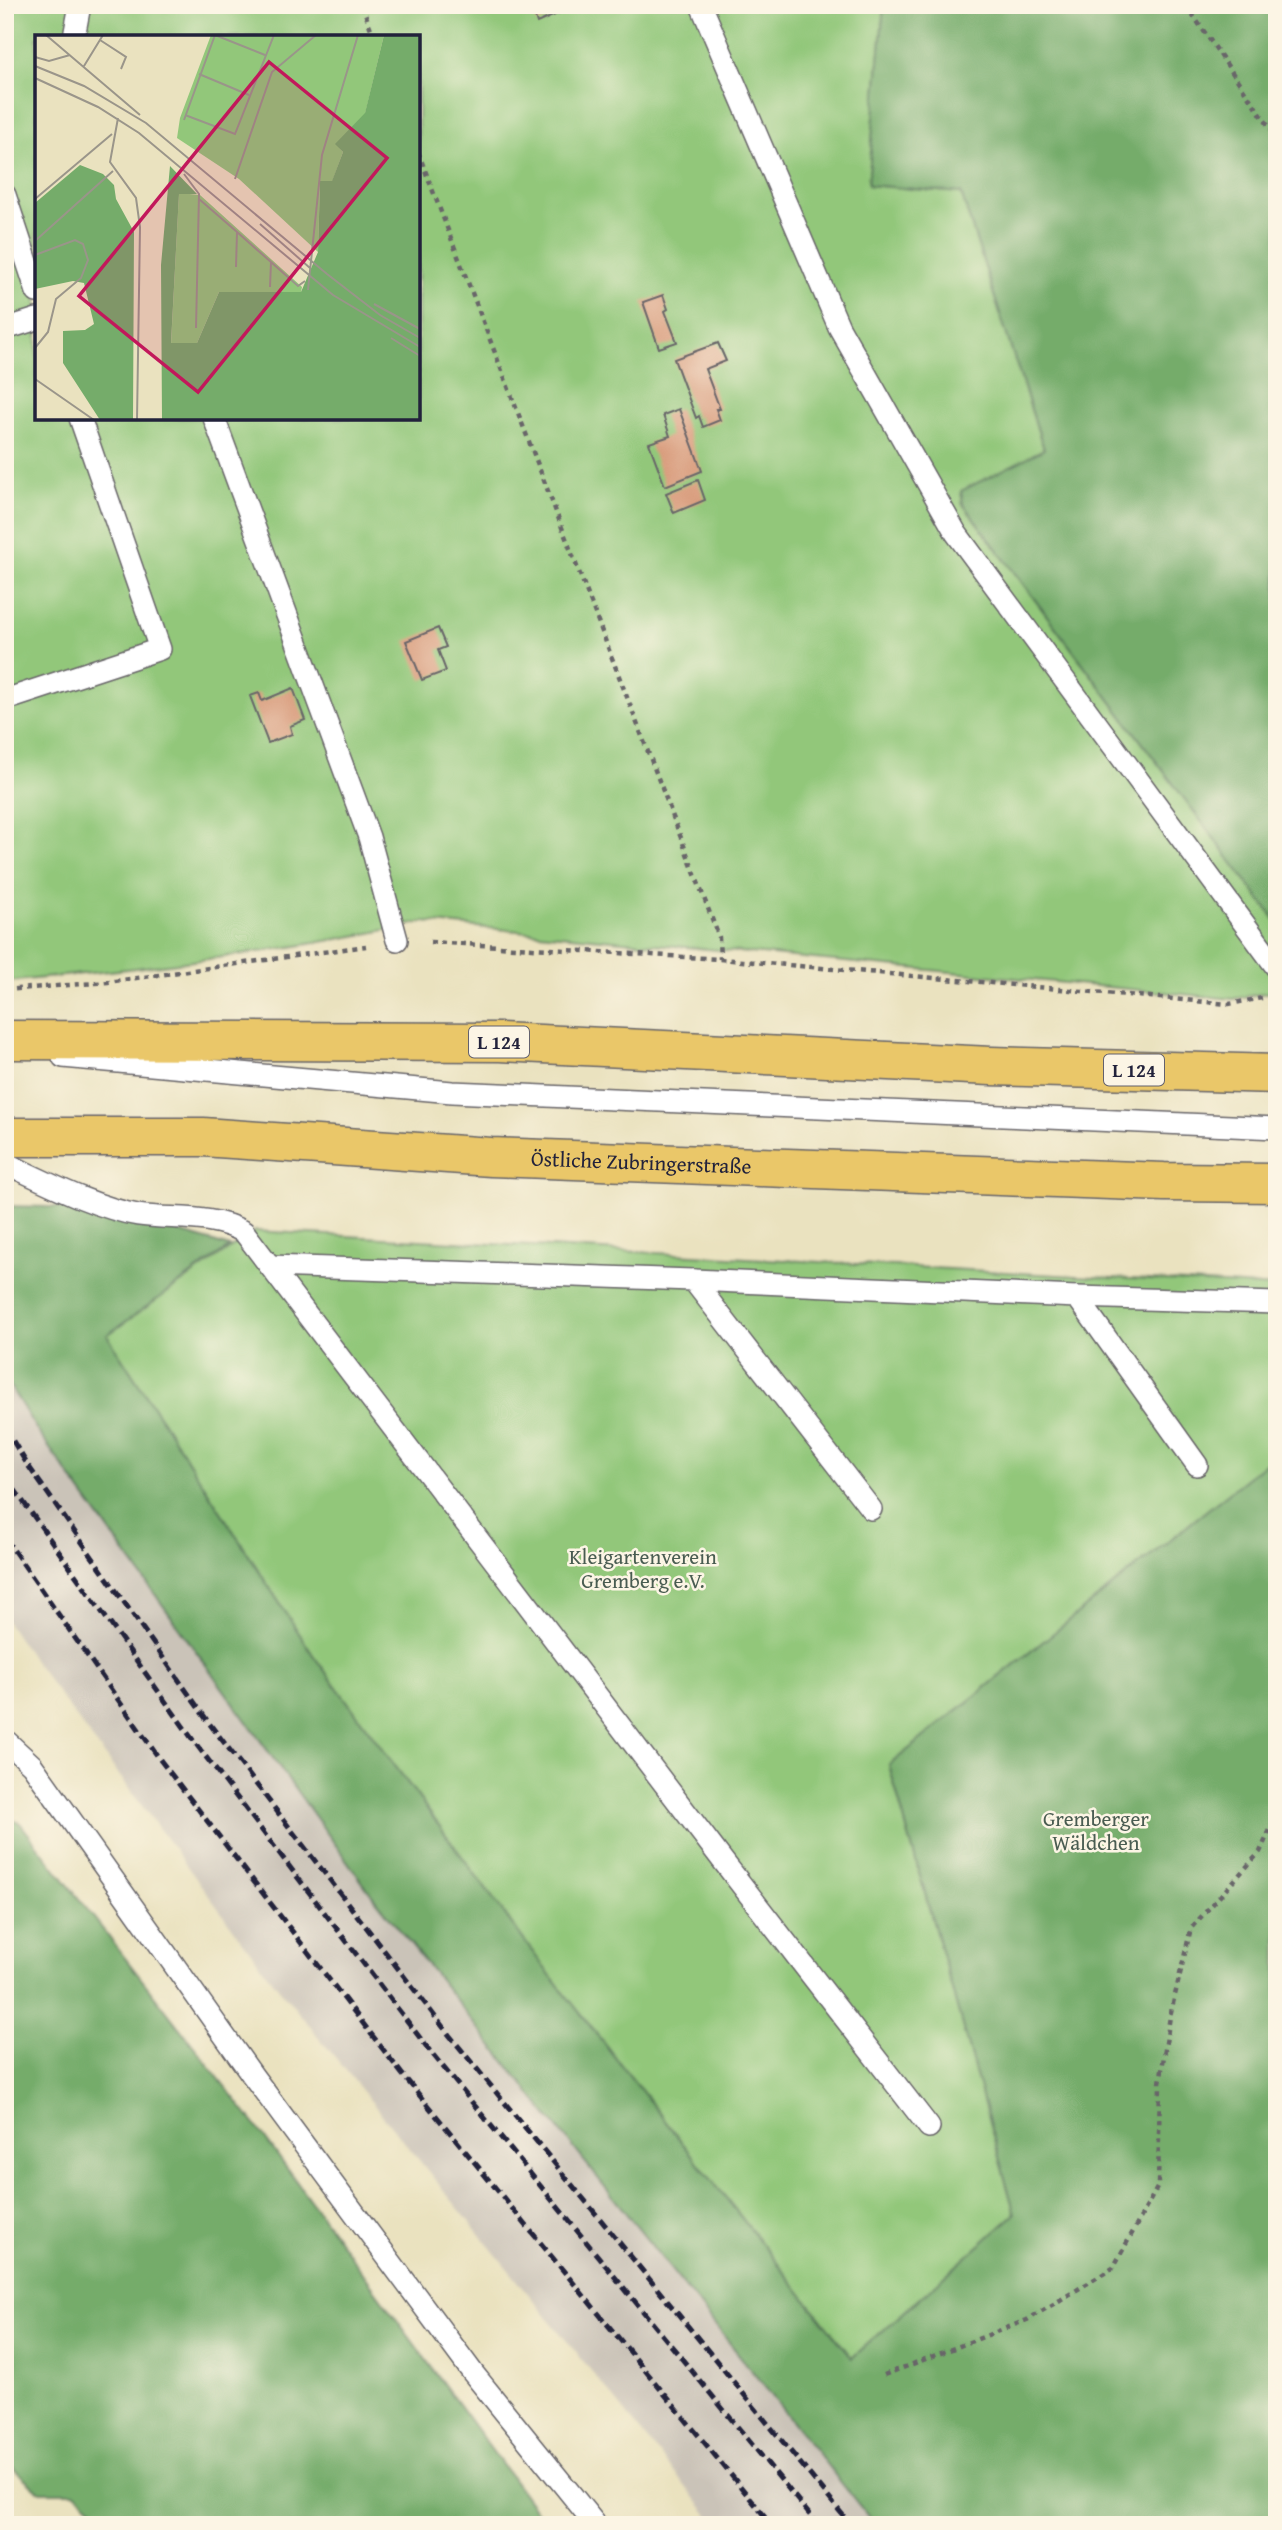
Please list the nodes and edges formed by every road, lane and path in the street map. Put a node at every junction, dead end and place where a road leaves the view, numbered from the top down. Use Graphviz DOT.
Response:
graph roads {
  1 [pos="80,5"];
  2 [pos="362,5"];
  3 [pos="701,5"];
  4 [pos="1186,5"];
  5 [pos="74,35"];
  6 [pos="373,35"];
  7 [pos="1277,138"];
  8 [pos="420,157"];
  9 [pos="5,195"];
  10 [pos="35,286"];
  11 [pos="35,320"];
  12 [pos="5,329"];
  13 [pos="81,420"];
  14 [pos="215,420"];
  15 [pos="5,700"];
  16 [pos="397,940"];
  17 [pos="720,960"];
  18 [pos="1277,968"];
  19 [pos="5,990"];
  20 [pos="1265,998"];
  21 [pos="5,1040"];
  22 [pos="5,1052"];
  23 [pos="1277,1074"];
  24 [pos="1277,1128"];
  25 [pos="5,1136"];
  26 [pos="5,1163"];
  27 [pos="1277,1183"];
  28 [pos="270,1266"];
  29 [pos="693,1280"];
  30 [pos="1077,1297"];
  31 [pos="1277,1303"];
  32 [pos="1197,1465"];
  33 [pos="871,1509"];
  34 [pos="5,1740"];
  35 [pos="1277,1814"];
  36 [pos="929,2127"];
  37 [pos="884,2375"];
  38 [pos="596,2525"];
  1 -- 5 [label="lane"];
  2 -- 6 [label="path"];
  3 -- 18 [label="lane"];
  4 -- 7 [label="path"];
  8 -- 17 [label="path"];
  9 -- 10 [label="lane"];
  11 -- 12 [label="lane"];
  13 -- 15 [label="lane"];
  14 -- 16 [label="lane"];
  16 -- 17 [label="path"];
  16 -- 19 [label="path"];
  17 -- 20 [label="path"];
  21 -- 23 [label="highway, L 124"];
  22 -- 24 [label="lane"];
  25 -- 27 [label="highway, Östliche Zubringerstraße"];
  26 -- 28 [label="lane"];
  28 -- 29 [label="lane"];
  28 -- 36 [label="lane"];
  29 -- 30 [label="lane"];
  29 -- 33 [label="lane"];
  30 -- 31 [label="lane"];
  30 -- 32 [label="lane"];
  34 -- 38 [label="lane"];
  35 -- 37 [label="path"];
}
